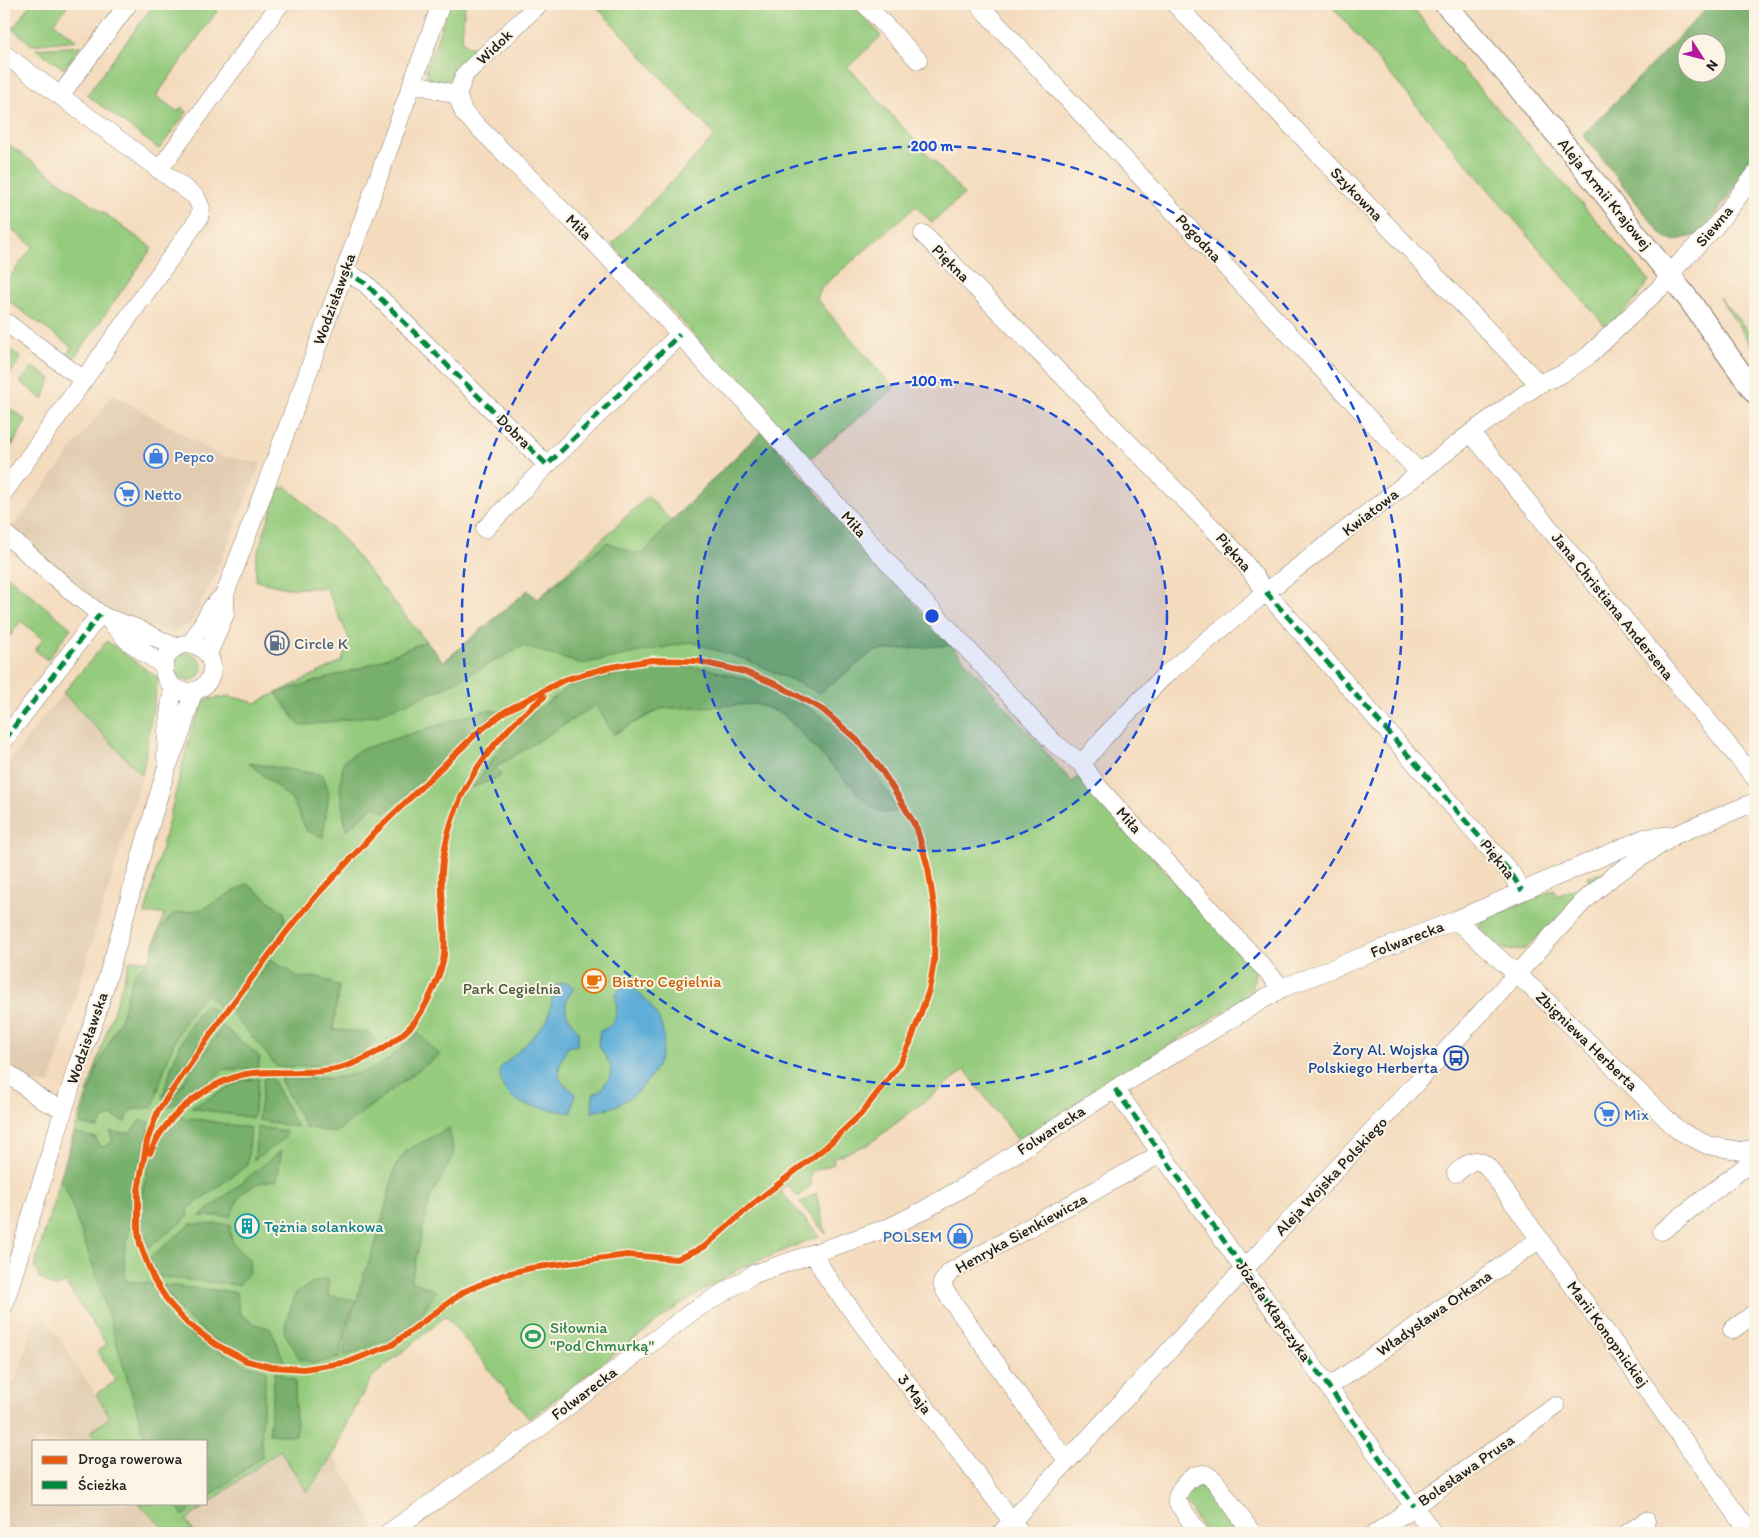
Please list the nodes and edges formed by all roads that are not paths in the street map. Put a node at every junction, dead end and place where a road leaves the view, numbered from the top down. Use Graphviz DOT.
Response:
graph roads {
  1 [pos="128,4"];
  2 [pos="280,4"];
  3 [pos="441,4"];
  4 [pos="539,4"];
  5 [pos="864,4"];
  6 [pos="978,4"];
  7 [pos="1175,4"];
  8 [pos="1445,4"];
  9 [pos="4,54"];
  10 [pos="918,60"];
  11 [pos="413,83"];
  12 [pos="457,95"];
  13 [pos="60,96"];
  14 [pos="159,170"];
  15 [pos="1755,174"];
  16 [pos="923,234"];
  17 [pos="344,271"];
  18 [pos="1670,276"];
  19 [pos="4,321"];
  20 [pos="680,334"];
  21 [pos="84,380"];
  22 [pos="1539,384"];
  23 [pos="1755,393"];
  24 [pos="1471,433"];
  25 [pos="547,465"];
  26 [pos="1420,473"];
  27 [pos="4,492"];
  28 [pos="485,529"];
  29 [pos="4,533"];
  30 [pos="1266,592"];
  31 [pos="225,594"];
  32 [pos="104,616"];
  33 [pos="183,646"];
  34 [pos="208,654"];
  35 [pos="164,666"];
  36 [pos="173,687"];
  37 [pos="193,692"];
  38 [pos="4,740"];
  39 [pos="1082,764"];
  40 [pos="166,770"];
  41 [pos="1755,778"];
  42 [pos="1755,802"];
  43 [pos="1675,835"];
  44 [pos="1619,849"];
  45 [pos="1613,876"];
  46 [pos="1522,891"];
  47 [pos="1456,920"];
  48 [pos="1517,975"];
  49 [pos="1282,988"];
  50 [pos="4,1070"];
  51 [pos="1115,1089"];
  52 [pos="64,1109"];
  53 [pos="1755,1148"];
  54 [pos="1162,1153"];
  55 [pos="1755,1159"];
  56 [pos="1456,1172"];
  57 [pos="1662,1231"];
  58 [pos="1540,1239"];
  59 [pos="813,1253"];
  60 [pos="1244,1269"];
  61 [pos="8,1275"];
  62 [pos="4,1305"];
  63 [pos="1755,1313"];
  64 [pos="1732,1330"];
  65 [pos="1329,1387"];
  66 [pos="1556,1406"];
  67 [pos="1068,1460"];
  68 [pos="1414,1506"];
  69 [pos="1646,1521"];
  70 [pos="1011,1529"];
  71 [pos="388,1533"];
  72 [pos="1200,1533"];
  73 [pos="1252,1533"];
  74 [pos="1376,1533"];
  75 [pos="1433,1533"];
  76 [pos="1628,1533"];
  77 [pos="1750,1533"];
  1 -- 13 [label="street"];
  2 -- 14 [label="street"];
  3 -- 11 [label="street, Wodzisławska"];
  4 -- 12 [label="street, Widok"];
  5 -- 10 [label="street"];
  6 -- 26 [label="street, Pogodna"];
  7 -- 22 [label="street, Szykowna"];
  8 -- 18 [label="main road, Aleja Armii Krajowej"];
  9 -- 13 [label="street"];
  11 -- 12 [label="street"];
  11 -- 17 [label="street, Wodzisławska"];
  12 -- 20 [label="street, Miła"];
  13 -- 14 [label="street"];
  14 -- 21 [label="street"];
  15 -- 18 [label="street, Siewna"];
  16 -- 30 [label="street, Piękna"];
  17 -- 25 [label="street, Dobra"];
  17 -- 31 [label="street, Wodzisławska"];
  18 -- 22 [label="street, Kwiatowa"];
  18 -- 23 [label="main road, Aleja Armii Krajowej"];
  19 -- 21 [label="street"];
  20 -- 25 [label="street"];
  20 -- 39 [label="street, Miła"];
  21 -- 27 [label="street"];
  22 -- 24 [label="street, Kwiatowa"];
  24 -- 26 [label="street, Kwiatowa"];
  24 -- 41 [label="street, Jana Christiana Andersena"];
  25 -- 28 [label="street"];
  26 -- 30 [label="street, Kwiatowa"];
  29 -- 32 [label="street"];
  30 -- 39 [label="street, Kwiatowa"];
  30 -- 46 [label="street, Piękna"];
  31 -- 33 [label="street, Wodzisławska"];
  31 -- 34 [label="street, Wodzisławska"];
  32 -- 33 [label="street"];
  32 -- 35 [label="street"];
  32 -- 38 [label="street"];
  33 -- 34 [label="street"];
  33 -- 35 [label="street"];
  34 -- 37 [label="street"];
  35 -- 36 [label="street"];
  36 -- 37 [label="street"];
  36 -- 40 [label="street, Wodzisławska"];
  37 -- 40 [label="street, Wodzisławska"];
  39 -- 49 [label="street, Miła"];
  40 -- 52 [label="street, Wodzisławska"];
  42 -- 43 [label="street, Folwarecka"];
  43 -- 44 [label="street, Folwarecka"];
  43 -- 45 [label="street, Aleja Wojska Polskiego"];
  44 -- 45 [label="street"];
  44 -- 46 [label="street, Folwarecka"];
  45 -- 48 [label="street, Aleja Wojska Polskiego"];
  46 -- 47 [label="street, Folwarecka"];
  47 -- 48 [label="street, Zbigniewa Herberta"];
  47 -- 49 [label="street, Folwarecka"];
  48 -- 53 [label="street, Zbigniewa Herberta"];
  48 -- 60 [label="street, Aleja Wojska Polskiego"];
  49 -- 51 [label="street, Folwarecka"];
  50 -- 52 [label="street"];
  51 -- 54 [label="street, Józefa Kłapczyka"];
  51 -- 59 [label="street, Folwarecka"];
  52 -- 61 [label="street, Wodzisławska"];
  54 -- 60 [label="street, Józefa Kłapczyka"];
  54 -- 67 [label="street, Henryka Sienkiewicza"];
  55 -- 57 [label="street"];
  56 -- 58 [label="street, Marii Konopnickiej"];
  58 -- 65 [label="street, Władysława Orkana"];
  58 -- 77 [label="street, Marii Konopnickiej"];
  59 -- 70 [label="street, 3 Maja"];
  59 -- 71 [label="street, Folwarecka"];
  60 -- 65 [label="street, Józefa Kłapczyka"];
  60 -- 67 [label="street, Aleja Wojska Polskiego"];
  61 -- 62 [label="street, Wodzisławska"];
  63 -- 64 [label="street"];
  65 -- 68 [label="street, Józefa Kłapczyka"];
  66 -- 68 [label="street, Bolesława Prusa"];
  67 -- 70 [label="street, Aleja Wojska Polskiego"];
  68 -- 74 [label="street, Bolesława Prusa"];
  68 -- 75 [label="street, Józefa Kłapczyka"];
  69 -- 76 [label="street"];
  72 -- 73 [label="street"];
}
